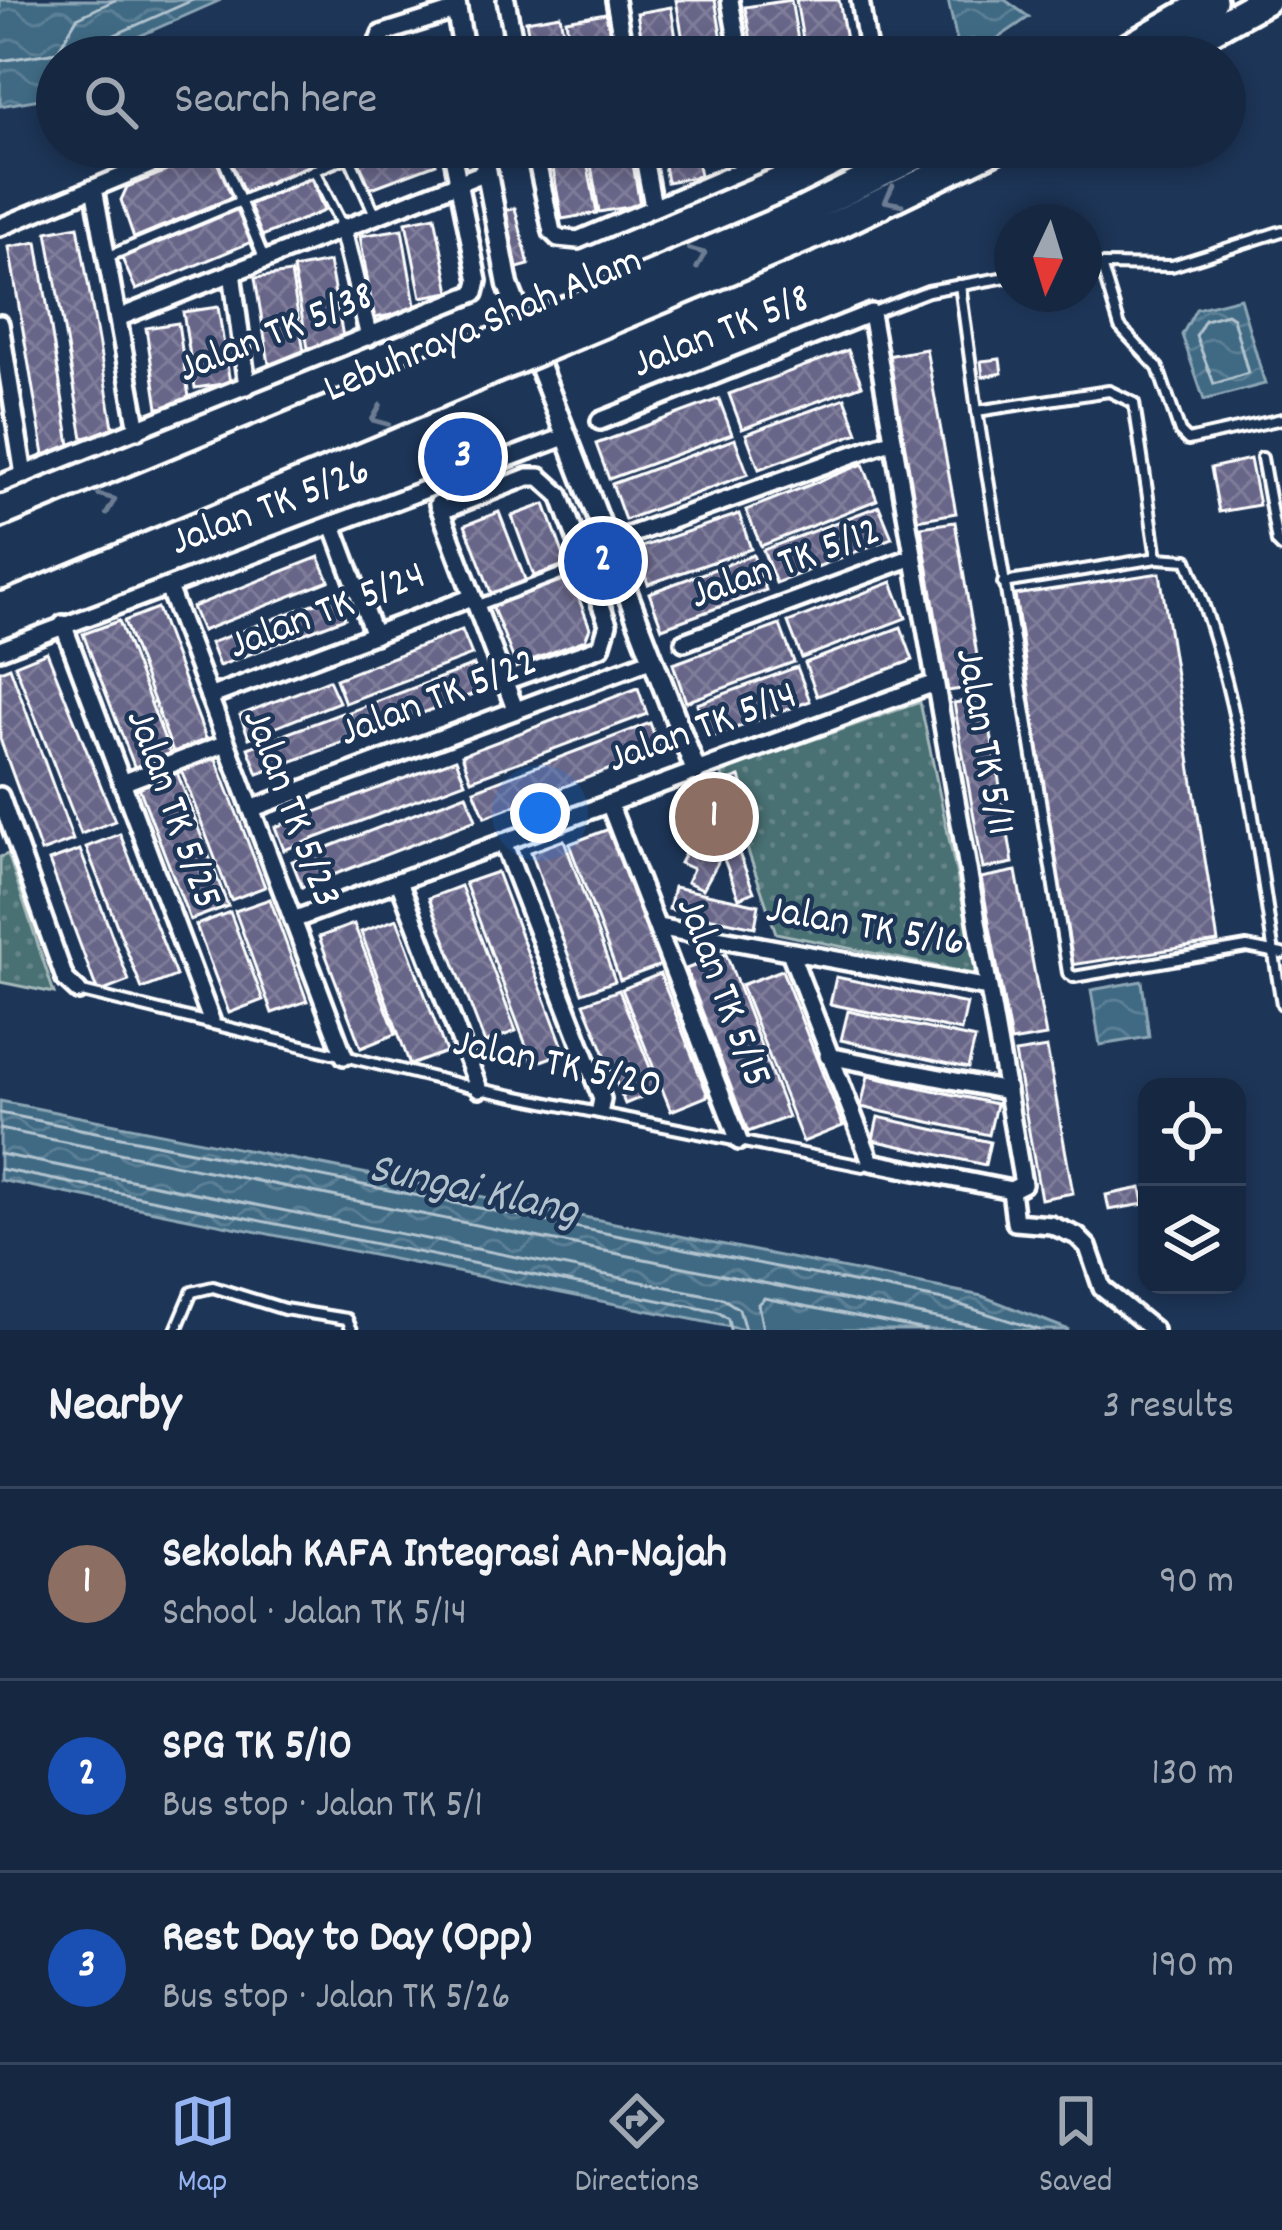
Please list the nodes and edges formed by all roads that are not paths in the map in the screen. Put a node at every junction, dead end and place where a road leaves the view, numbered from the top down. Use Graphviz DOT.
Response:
graph roads {
  1 [pos="506,0"];
  2 [pos="615,0"];
  3 [pos="730,0"];
  4 [pos="860,0"];
  5 [pos="1212,0"];
  6 [pos="1265,0"];
  7 [pos="456,5"];
  8 [pos="380,36"];
  9 [pos="461,36"];
  10 [pos="513,36"];
  11 [pos="621,36"];
  12 [pos="736,36"];
  13 [pos="866,36"];
  14 [pos="1149,36"];
  15 [pos="1200,36"];
  16 [pos="142,168"];
  17 [pos="226,168"];
  18 [pos="318,168"];
  19 [pos="354,168"];
  20 [pos="455,168"];
  21 [pos="485,168"];
  22 [pos="538,168"];
  23 [pos="646,168"];
  24 [pos="730,168"];
  25 [pos="891,168"];
  26 [pos="954,168"];
  27 [pos="314,170"];
  28 [pos="486,172"];
  29 [pos="458,182"];
  30 [pos="94,188"];
  31 [pos="240,202"];
  32 [pos="653,206"];
  33 [pos="374,212"];
  34 [pos="342,226"];
  35 [pos="0,227"];
  36 [pos="1282,231"];
  37 [pos="107,257"];
  38 [pos="264,258"];
  39 [pos="1102,265"];
  40 [pos="1102,268"];
  41 [pos="232,272"];
  42 [pos="994,279"];
  43 [pos="960,285"];
  44 [pos="871,313"];
  45 [pos="118,318"];
  46 [pos="0,324"];
  47 [pos="556,329"];
  48 [pos="369,337"];
  49 [pos="3,356"];
  50 [pos="483,360"];
  51 [pos="247,386"];
  52 [pos="976,411"];
  53 [pos="1282,419"];
  54 [pos="600,421"];
  55 [pos="138,430"];
  56 [pos="567,436"];
  57 [pos="893,440"];
  58 [pos="1262,458"];
  59 [pos="24,475"];
  60 [pos="0,484"];
  61 [pos="432,488"];
  62 [pos="440,511"];
  63 [pos="333,524"];
  64 [pos="608,543"];
  65 [pos="0,547"];
  66 [pos="1282,547"];
  67 [pos="914,557"];
  68 [pos="1157,558"];
  69 [pos="586,565"];
  70 [pos="0,575"];
  71 [pos="1004,583"];
  72 [pos="167,586"];
  73 [pos="475,601"];
  74 [pos="63,624"];
  75 [pos="374,634"];
  76 [pos="684,642"];
  77 [pos="0,650"];
  78 [pos="653,659"];
  79 [pos="505,681"];
  80 [pos="935,682"];
  81 [pos="209,697"];
  82 [pos="515,709"];
  83 [pos="226,743"];
  84 [pos="696,771"];
  85 [pos="122,783"];
  86 [pos="0,796"];
  87 [pos="609,803"];
  88 [pos="251,809"];
  89 [pos="503,842"];
  90 [pos="399,881"];
  91 [pos="293,920"];
  92 [pos="657,927"];
  93 [pos="790,952"];
  94 [pos="1278,953"];
  95 [pos="989,988"];
  96 [pos="78,992"];
  97 [pos="1282,1004"];
  98 [pos="211,1020"];
  99 [pos="344,1056"];
  100 [pos="828,1056"];
  101 [pos="479,1089"];
  102 [pos="1007,1091"];
  103 [pos="601,1109"];
  104 [pos="739,1141"];
  105 [pos="871,1162"];
  106 [pos="1017,1187"];
  107 [pos="176,1330"];
  108 [pos="352,1330"];
  109 [pos="1154,1330"];
  1 -- 10 [label="street"];
  2 -- 11 [label="street"];
  3 -- 12 [label="street"];
  4 -- 13 [label="street"];
  5 -- 14 [label="highway"];
  6 -- 15 [label="highway"];
  7 -- 8 [label="street"];
  7 -- 9 [label="street"];
  16 -- 30 [label="street"];
  17 -- 31 [label="lane"];
  18 -- 27 [label="lane"];
  19 -- 33 [label="lane"];
  20 -- 29 [label="street"];
  21 -- 28 [label="street"];
  22 -- 32 [label="street"];
  23 -- 32 [label="street"];
  24 -- 32 [label="street"];
  47 -- 25 [label="highway, Lebuhraya Shah Alam, one-way"];
  26 -- 47 [label="highway, Lebuhraya Shah Alam, one-way"];
  27 -- 31 [label="lane"];
  27 -- 34 [label="lane"];
  28 -- 29 [label="street"];
  28 -- 56 [label="street"];
  29 -- 33 [label="street"];
  29 -- 48 [label="street, Jalan TK 5/38"];
  30 -- 35 [label="street"];
  30 -- 37 [label="street"];
  31 -- 37 [label="lane"];
  31 -- 38 [label="lane"];
  33 -- 34 [label="street"];
  34 -- 38 [label="street"];
  34 -- 48 [label="street"];
  36 -- 39 [label="lane"];
  37 -- 45 [label="street"];
  38 -- 41 [label="street"];
  40 -- 53 [label="lane"];
  41 -- 45 [label="street"];
  41 -- 51 [label="street"];
  42 -- 43 [label="lane"];
  43 -- 44 [label="lane"];
  43 -- 52 [label="lane"];
  44 -- 54 [label="street, Jalan TK 5/8"];
  44 -- 57 [label="street, Jalan TK 5/11"];
  45 -- 55 [label="street"];
  46 -- 49 [label="street"];
  47 -- 50 [label="highway, Lebuhraya Shah Alam, bridge"];
  48 -- 51 [label="street, Jalan TK 5/38"];
  49 -- 59 [label="street"];
  65 -- 50 [label="highway, Lebuhraya Shah Alam, one-way"];
  50 -- 70 [label="highway, Lebuhraya Shah Alam, one-way"];
  51 -- 55 [label="street, Jalan TK 5/38"];
  52 -- 68 [label="lane"];
  52 -- 71 [label="lane"];
  55 -- 59 [label="street, Jalan TK 5/38"];
  56 -- 61 [label="street, Jalan TK 5/26"];
  56 -- 64 [label="street"];
  57 -- 64 [label="street"];
  57 -- 67 [label="street, Jalan TK 5/11"];
  58 -- 66 [label="lane"];
  59 -- 60 [label="street, Jalan TK 5/38"];
  61 -- 62 [label="street"];
  61 -- 63 [label="street, Jalan TK 5/26"];
  62 -- 69 [label="street"];
  62 -- 73 [label="street"];
  63 -- 72 [label="street, Jalan TK 5/26"];
  63 -- 75 [label="street"];
  64 -- 78 [label="street"];
  67 -- 76 [label="street, Jalan TK 5/12"];
  67 -- 80 [label="street, Jalan TK 5/11"];
  68 -- 71 [label="lane"];
  68 -- 94 [label="lane"];
  69 -- 73 [label="lane"];
  69 -- 79 [label="street"];
  71 -- 94 [label="lane"];
  72 -- 74 [label="street, Jalan TK 5/26"];
  72 -- 81 [label="street, Jalan TK 5/23"];
  73 -- 75 [label="street, Jalan TK 5/24"];
  73 -- 79 [label="street"];
  74 -- 77 [label="street, Jalan TK 5/26"];
  74 -- 85 [label="street, Jalan TK 5/25"];
  75 -- 81 [label="street, Jalan TK 5/24"];
  78 -- 82 [label="street, Jalan TK 5/22"];
  78 -- 84 [label="street"];
  79 -- 82 [label="street"];
  80 -- 84 [label="street, Jalan TK 5/14"];
  80 -- 95 [label="street, Jalan TK 5/11"];
  81 -- 83 [label="street, Jalan TK 5/23"];
  82 -- 88 [label="street, Jalan TK 5/22"];
  83 -- 85 [label="street"];
  83 -- 88 [label="street, Jalan TK 5/23"];
  84 -- 87 [label="street, Jalan TK 5/14"];
  85 -- 98 [label="street, Jalan TK 5/25"];
  86 -- 96 [label="street"];
  87 -- 89 [label="street, Jalan TK 5/14"];
  87 -- 92 [label="street, Jalan TK 5/15"];
  88 -- 91 [label="street, Jalan TK 5/23"];
  89 -- 90 [label="street, Jalan TK 5/14"];
  89 -- 103 [label="street"];
  90 -- 91 [label="street, Jalan TK 5/14"];
  90 -- 101 [label="street"];
  91 -- 99 [label="street, Jalan TK 5/23"];
  92 -- 93 [label="street, Jalan TK 5/16"];
  92 -- 104 [label="street, Jalan TK 5/15"];
  93 -- 95 [label="street, Jalan TK 5/16"];
  93 -- 100 [label="street"];
  94 -- 97 [label="lane"];
  95 -- 102 [label="street, Jalan TK 5/11"];
  96 -- 98 [label="lane, Jalan TK 5/20"];
  98 -- 99 [label="lane, Jalan TK 5/20"];
  99 -- 101 [label="lane, Jalan TK 5/20"];
  100 -- 102 [label="street"];
  100 -- 105 [label="street"];
  101 -- 103 [label="lane, Jalan TK 5/20"];
  102 -- 106 [label="street, Jalan TK 5/11"];
  103 -- 104 [label="lane, Jalan TK 5/20"];
  104 -- 105 [label="lane, Jalan TK 5/20"];
  105 -- 106 [label="street, Jalan TK 5/20"];
  106 -- 109 [label="street"];
  107 -- 108 [label="lane"];
}
